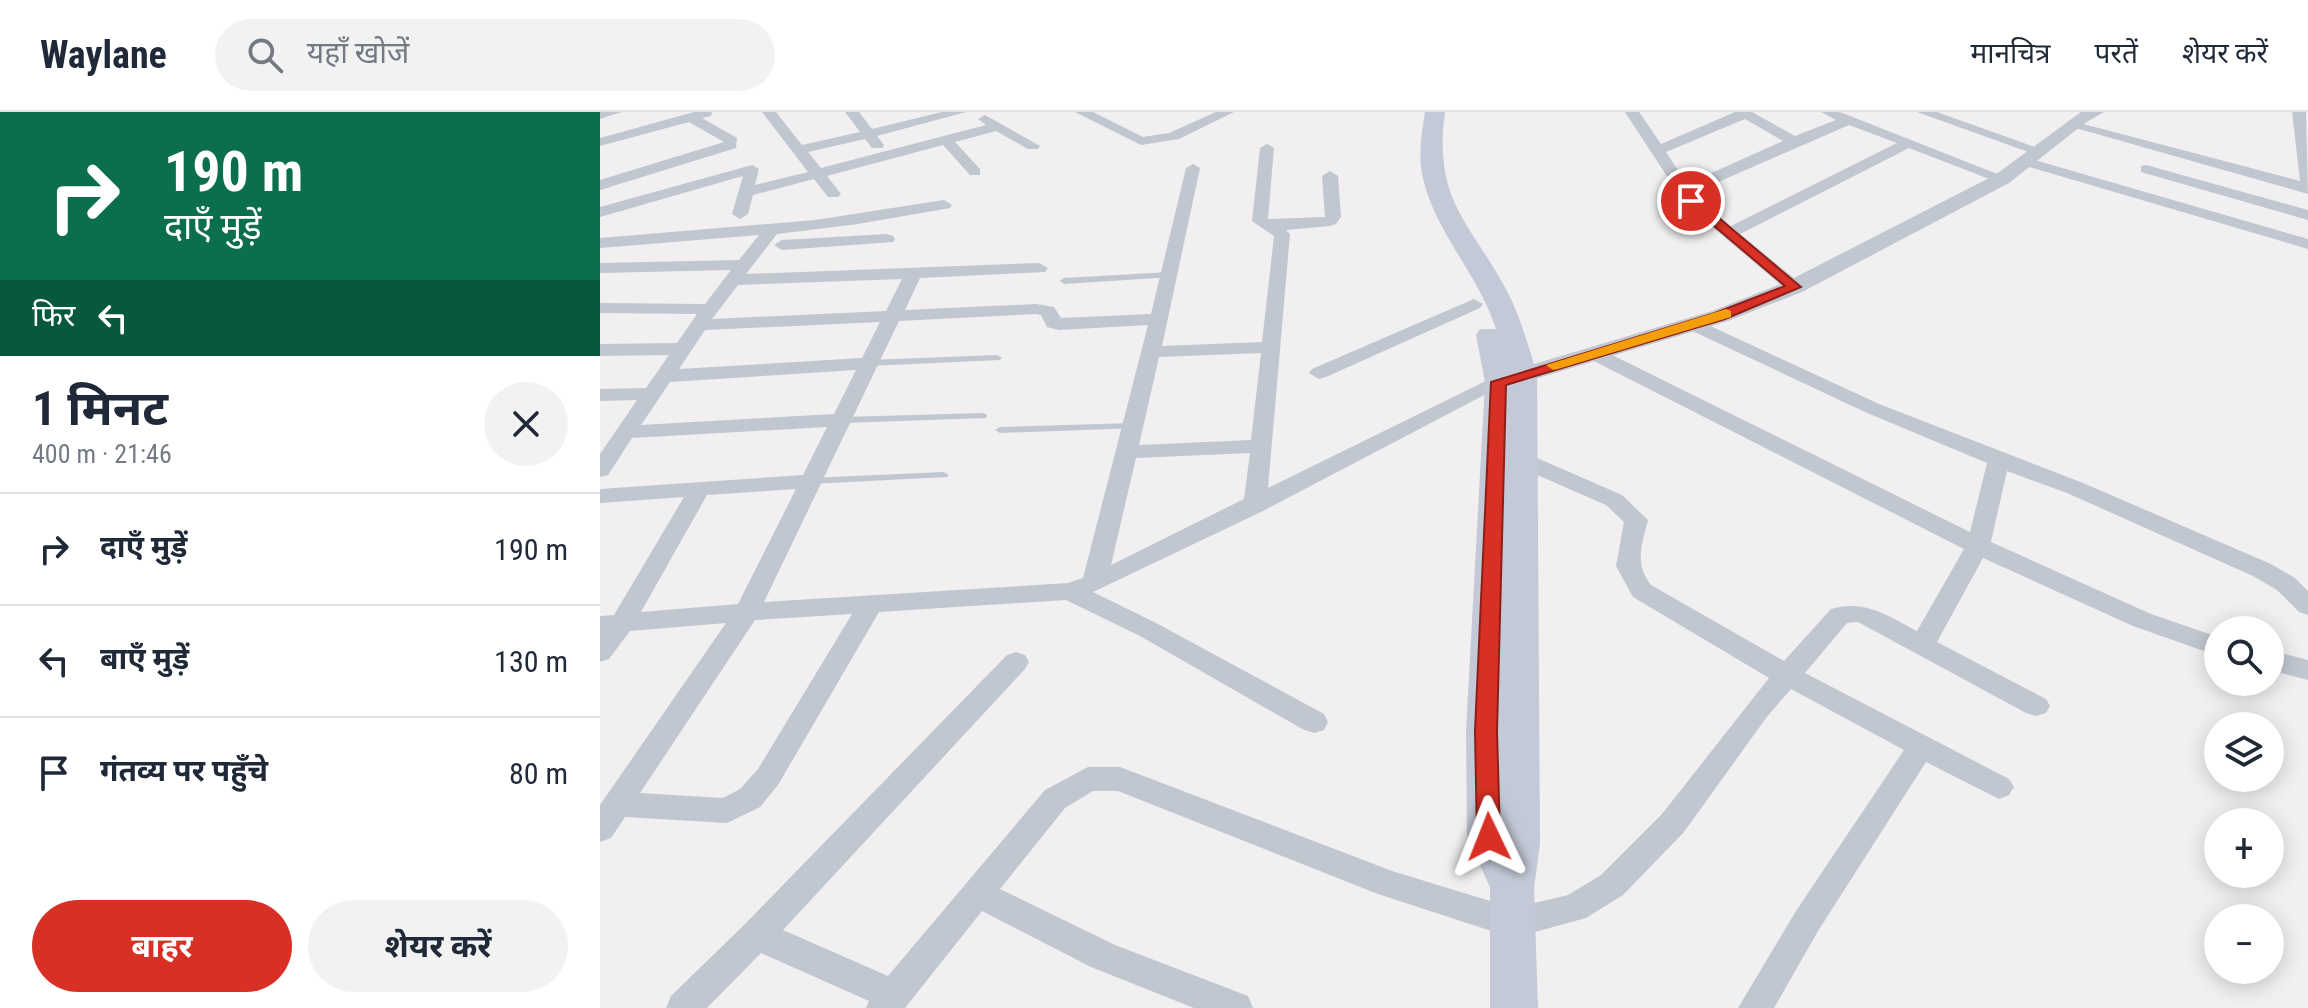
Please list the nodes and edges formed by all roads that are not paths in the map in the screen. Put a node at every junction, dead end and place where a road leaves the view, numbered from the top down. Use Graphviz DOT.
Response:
graph roads {
  1 [pos="615,112"];
  2 [pos="708,112"];
  3 [pos="769,112"];
  4 [pos="959,112"];
  5 [pos="972,112"];
  6 [pos="1082,112"];
  7 [pos="1127,112"];
  8 [pos="1227,112"];
  9 [pos="1419,112"];
  10 [pos="1435,112"];
  11 [pos="1632,112"];
  12 [pos="1828,112"];
  13 [pos="1924,112"];
  14 [pos="1961,112"];
  15 [pos="2299,112"];
  16 [pos="857,113"];
  17 [pos="1744,113"];
  18 [pos="600,115"];
  19 [pos="2083,116"];
  20 [pos="690,117"];
  21 [pos="1849,120"];
  22 [pos="1102,121"];
  23 [pos="1947,121"];
  24 [pos="999,126"];
  25 [pos="629,134"];
  26 [pos="868,134"];
  27 [pos="946,140"];
  28 [pos="1794,141"];
  29 [pos="600,142"];
  30 [pos="1909,143"];
  31 [pos="1033,146"];
  32 [pos="1267,148"];
  33 [pos="800,150"];
  34 [pos="1657,151"];
  35 [pos="2167,151"];
  36 [pos="885,156"];
  37 [pos="2032,156"];
  38 [pos="675,163"];
  39 [pos="1193,168"];
  40 [pos="2146,169"];
  41 [pos="975,172"];
  42 [pos="817,173"];
  43 [pos="1330,176"];
  44 [pos="2002,179"];
  45 [pos="600,185"];
  46 [pos="2308,189"];
  47 [pos="2124,190"];
  48 [pos="1684,191"];
  49 [pos="748,192"];
  50 [pos="833,194"];
  51 [pos="944,205"];
  52 [pos="625,206"];
  53 [pos="600,212"];
  54 [pos="740,214"];
  55 [pos="2308,215"];
  56 [pos="1270,226"];
  57 [pos="1727,234"];
  58 [pos="765,238"];
  59 [pos="887,239"];
  60 [pos="600,243"];
  61 [pos="2308,244"];
  62 [pos="744,265"];
  63 [pos="600,268"];
  64 [pos="1039,268"];
  65 [pos="914,272"];
  66 [pos="1170,275"];
  67 [pos="732,280"];
  68 [pos="1064,281"];
  69 [pos="1794,287"];
  70 [pos="1474,304"];
  71 [pos="600,308"];
  72 [pos="710,309"];
  73 [pos="891,318"];
  74 [pos="1159,319"];
  75 [pos="1693,324"];
  76 [pos="699,325"];
  77 [pos="1271,347"];
  78 [pos="682,349"];
  79 [pos="600,350"];
  80 [pos="1151,352"];
  81 [pos="1593,353"];
  82 [pos="997,358"];
  83 [pos="869,363"];
  84 [pos="1319,373"];
  85 [pos="1511,378"];
  86 [pos="659,385"];
  87 [pos="600,395"];
  88 [pos="982,416"];
  89 [pos="843,420"];
  90 [pos="1134,426"];
  91 [pos="1000,430"];
  92 [pos="627,432"];
  93 [pos="1262,446"];
  94 [pos="1127,452"];
  95 [pos="1520,459"];
  96 [pos="1999,460"];
  97 [pos="600,470"];
  98 [pos="943,475"];
  99 [pos="810,481"];
  100 [pos="700,488"];
  101 [pos="600,496"];
  102 [pos="1255,506"];
  103 [pos="1978,546"];
  104 [pos="1082,587"];
  105 [pos="871,604"];
  106 [pos="2308,606"];
  107 [pos="747,612"];
  108 [pos="611,624"];
  109 [pos="2204,642"];
  110 [pos="1923,643"];
  111 [pos="600,652"];
  112 [pos="1016,662"];
  113 [pos="2284,664"];
  114 [pos="2308,670"];
  115 [pos="1788,676"];
  116 [pos="2036,706"];
  117 [pos="1314,722"];
  118 [pos="1921,747"];
  119 [pos="1999,787"];
  120 [pos="618,804"];
  121 [pos="600,829"];
  122 [pos="979,894"];
  123 [pos="1513,905"];
  124 [pos="757,935"];
  125 [pos="888,1002"];
  126 [pos="683,1008"];
  127 [pos="1236,1008"];
  128 [pos="1514,1008"];
  129 [pos="1755,1008"];
  1 -- 18 [label="street"];
  2 -- 20 [label="street"];
  3 -- 33 [label="street"];
  4 -- 26 [label="street"];
  5 -- 24 [label="street"];
  6 -- 22 [label="street"];
  7 -- 22 [label="street"];
  8 -- 22 [label="street"];
  9 -- 70 [label="main road"];
  10 -- 85 [label="main road"];
  11 -- 34 [label="street"];
  12 -- 21 [label="street"];
  13 -- 23 [label="street"];
  14 -- 23 [label="street"];
  15 -- 46 [label="street"];
  16 -- 26 [label="street"];
  17 -- 28 [label="street"];
  17 -- 34 [label="street"];
  19 -- 35 [label="street"];
  19 -- 37 [label="street"];
  20 -- 25 [label="street"];
  20 -- 38 [label="street"];
  21 -- 28 [label="street"];
  21 -- 30 [label="street"];
  23 -- 37 [label="street"];
  24 -- 27 [label="street"];
  24 -- 31 [label="street"];
  25 -- 29 [label="street"];
  25 -- 38 [label="street"];
  26 -- 33 [label="street"];
  26 -- 36 [label="street"];
  27 -- 36 [label="street"];
  27 -- 41 [label="street"];
  28 -- 48 [label="street"];
  30 -- 44 [label="street"];
  30 -- 57 [label="street"];
  32 -- 56 [label="street"];
  33 -- 42 [label="street"];
  34 -- 48 [label="street"];
  35 -- 40 [label="street"];
  35 -- 46 [label="street"];
  36 -- 42 [label="street"];
  37 -- 44 [label="street"];
  37 -- 47 [label="street"];
  38 -- 45 [label="street"];
  39 -- 66 [label="street"];
  40 -- 47 [label="street"];
  40 -- 55 [label="street"];
  42 -- 49 [label="street"];
  42 -- 50 [label="street"];
  43 -- 56 [label="street"];
  44 -- 69 [label="street"];
  45 -- 52 [label="street"];
  47 -- 61 [label="street"];
  48 -- 57 [label="street"];
  49 -- 52 [label="street"];
  49 -- 54 [label="street"];
  51 -- 58 [label="street"];
  52 -- 53 [label="street"];
  56 -- 77 [label="street"];
  57 -- 69 [label="street"];
  58 -- 59 [label="street"];
  58 -- 60 [label="street"];
  58 -- 62 [label="street"];
  62 -- 63 [label="street"];
  62 -- 67 [label="street"];
  64 -- 65 [label="street"];
  65 -- 67 [label="street"];
  65 -- 73 [label="street"];
  66 -- 68 [label="lane"];
  66 -- 74 [label="street"];
  67 -- 72 [label="street"];
  69 -- 75 [label="street"];
  70 -- 84 [label="street"];
  70 -- 85 [label="main road"];
  71 -- 72 [label="street"];
  72 -- 76 [label="street"];
  73 -- 74 [label="street"];
  73 -- 76 [label="street"];
  73 -- 83 [label="street"];
  74 -- 80 [label="street"];
  75 -- 81 [label="street"];
  75 -- 96 [label="street"];
  76 -- 78 [label="street"];
  77 -- 80 [label="street"];
  77 -- 93 [label="street"];
  78 -- 79 [label="street"];
  78 -- 86 [label="street"];
  80 -- 90 [label="street"];
  81 -- 85 [label="street"];
  81 -- 103 [label="street"];
  82 -- 83 [label="lane"];
  83 -- 86 [label="street"];
  83 -- 89 [label="street"];
  85 -- 95 [label="main road"];
  85 -- 102 [label="street"];
  85 -- 123 [label="main road"];
  86 -- 87 [label="street"];
  86 -- 92 [label="street"];
  88 -- 89 [label="lane"];
  89 -- 92 [label="street"];
  89 -- 99 [label="street"];
  90 -- 91 [label="lane"];
  90 -- 94 [label="street"];
  92 -- 97 [label="street"];
  93 -- 94 [label="street"];
  93 -- 102 [label="street"];
  94 -- 104 [label="street"];
  95 -- 115 [label="street"];
  95 -- 123 [label="main road"];
  96 -- 103 [label="street"];
  96 -- 106 [label="street"];
  98 -- 99 [label="lane"];
  99 -- 100 [label="street"];
  99 -- 107 [label="street"];
  100 -- 101 [label="street"];
  100 -- 108 [label="street"];
  102 -- 104 [label="street"];
  103 -- 109 [label="street"];
  103 -- 110 [label="street"];
  104 -- 105 [label="street"];
  104 -- 117 [label="street"];
  105 -- 107 [label="street"];
  105 -- 120 [label="street"];
  107 -- 108 [label="street"];
  107 -- 120 [label="street"];
  108 -- 111 [label="street"];
  110 -- 115 [label="street"];
  110 -- 116 [label="street"];
  112 -- 124 [label="street"];
  113 -- 114 [label="street"];
  115 -- 118 [label="street"];
  115 -- 123 [label="street"];
  118 -- 119 [label="street"];
  118 -- 129 [label="street"];
  120 -- 121 [label="street"];
  122 -- 123 [label="street"];
  122 -- 125 [label="street"];
  122 -- 127 [label="street"];
  123 -- 128 [label="main road"];
  124 -- 125 [label="street"];
  124 -- 126 [label="street"];
}
